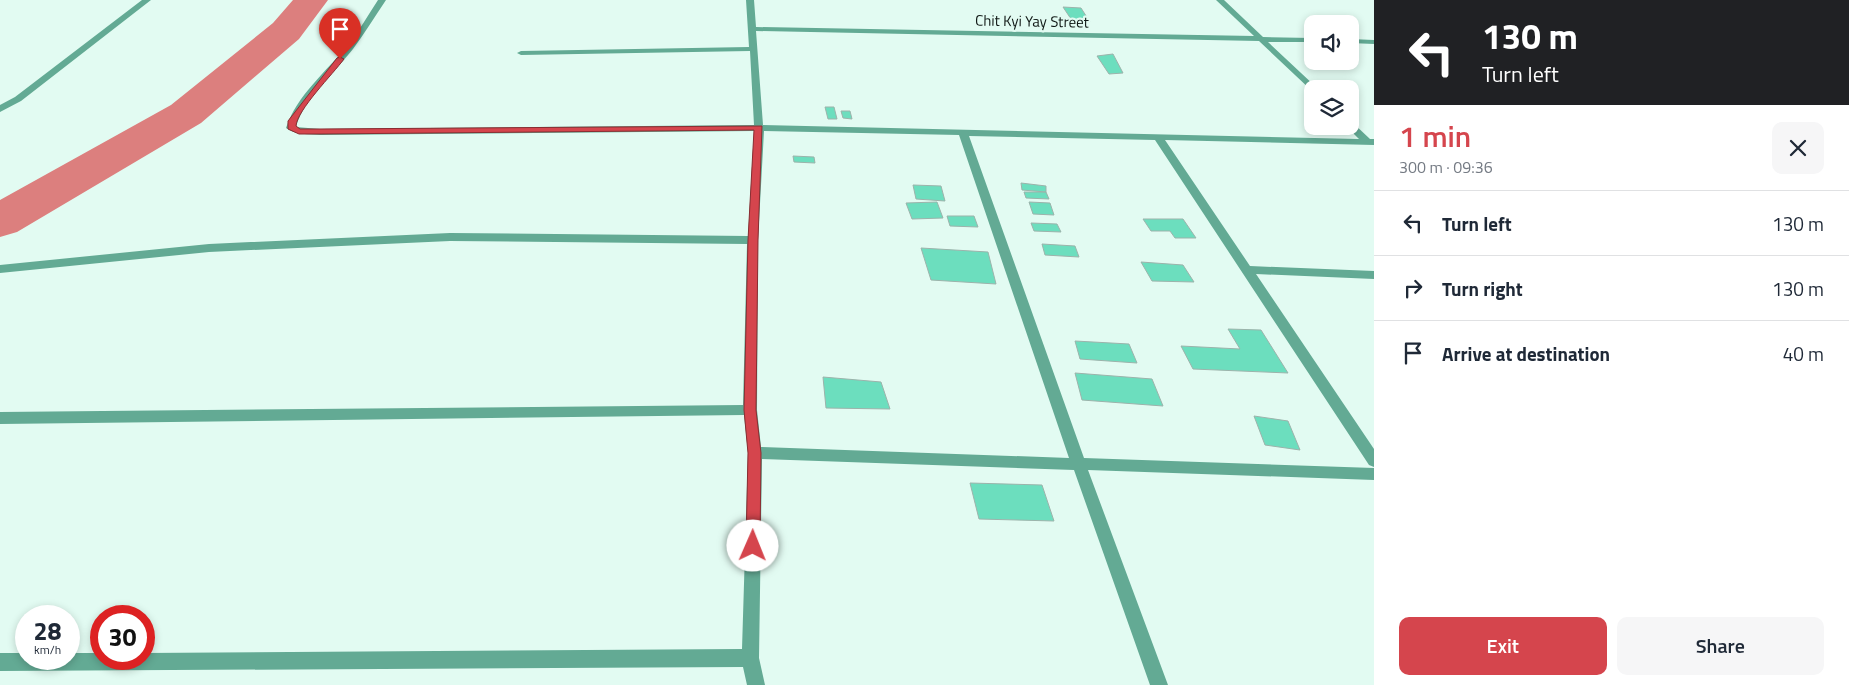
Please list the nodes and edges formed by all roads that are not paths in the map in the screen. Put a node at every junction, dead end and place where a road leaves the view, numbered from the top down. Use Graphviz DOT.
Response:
graph roads {
  1 [pos="147,0"];
  2 [pos="382,0"];
  3 [pos="750,0"];
  4 [pos="1220,0"];
  5 [pos="752,29"];
  6 [pos="1261,39"];
  7 [pos="1304,40"];
  8 [pos="1359,41"];
  9 [pos="1374,42"];
  10 [pos="753,49"];
  11 [pos="521,53"];
  12 [pos="1304,80"];
  13 [pos="0,98"];
  14 [pos="18,99"];
  15 [pos="0,109"];
  16 [pos="759,128"];
  17 [pos="963,132"];
  18 [pos="1359,132"];
  19 [pos="1158,137"];
  20 [pos="1371,142"];
  21 [pos="753,240"];
  22 [pos="0,269"];
  23 [pos="1248,270"];
  24 [pos="1374,275"];
  25 [pos="750,410"];
  26 [pos="0,418"];
  27 [pos="755,453"];
  28 [pos="1374,461"];
  29 [pos="1079,465"];
  30 [pos="1374,474"];
  31 [pos="750,658"];
  32 [pos="0,662"];
  33 [pos="756,685"];
  34 [pos="1159,685"];
  1 -- 14 [label="street"];
  2 -- 16 [label="street"];
  3 -- 5 [label="street"];
  4 -- 6 [label="street"];
  5 -- 6 [label="street, Chit Kyi Yay Street"];
  5 -- 10 [label="street"];
  6 -- 7 [label="street, Chit Kyi Yay Street"];
  6 -- 12 [label="street"];
  8 -- 9 [label="street"];
  10 -- 11 [label="street"];
  10 -- 16 [label="street"];
  13 -- 14 [label="street"];
  14 -- 15 [label="street"];
  16 -- 17 [label="street"];
  16 -- 21 [label="street"];
  17 -- 19 [label="street"];
  17 -- 29 [label="street"];
  18 -- 20 [label="street"];
  19 -- 20 [label="street"];
  19 -- 23 [label="street"];
  21 -- 22 [label="street"];
  21 -- 25 [label="street"];
  23 -- 24 [label="street"];
  23 -- 28 [label="street"];
  25 -- 26 [label="street"];
  25 -- 27 [label="street"];
  27 -- 29 [label="street"];
  27 -- 31 [label="street"];
  29 -- 30 [label="street"];
  29 -- 34 [label="street"];
  31 -- 32 [label="street"];
  31 -- 33 [label="street"];
}
